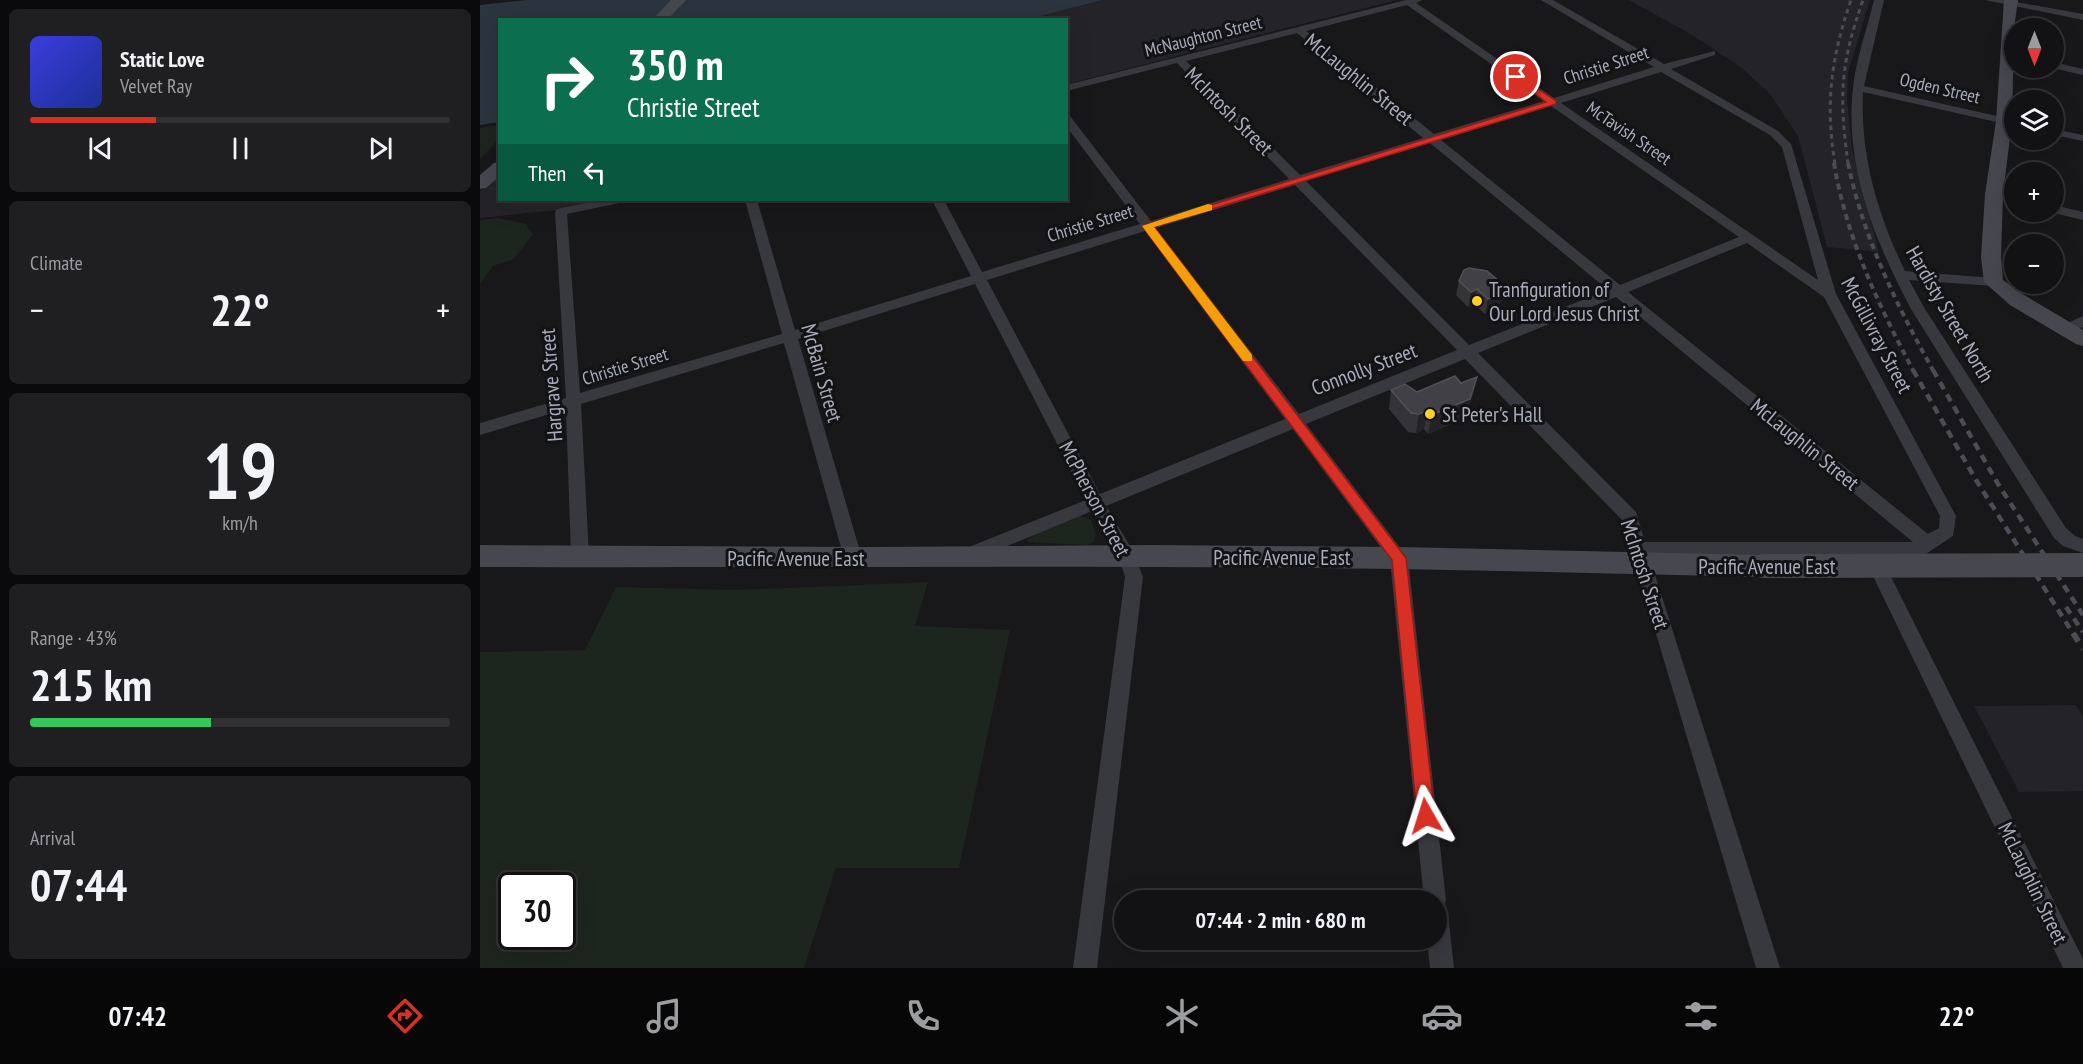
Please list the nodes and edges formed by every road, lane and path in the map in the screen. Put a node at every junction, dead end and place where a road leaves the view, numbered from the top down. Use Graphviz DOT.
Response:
graph roads {
  1 [pos="679,0"];
  2 [pos="1546,0"];
  3 [pos="1879,0"];
  4 [pos="1990,0"];
  5 [pos="1413,1"];
  6 [pos="2011,2"];
  7 [pos="2083,17"];
  8 [pos="661,18"];
  9 [pos="2011,18"];
  10 [pos="1299,30"];
  11 [pos="1711,53"];
  12 [pos="1179,60"];
  13 [pos="1661,68"];
  14 [pos="2064,68"];
  15 [pos="2083,72"];
  16 [pos="1068,88"];
  17 [pos="1858,88"];
  18 [pos="1553,102"];
  19 [pos="1068,121"];
  20 [pos="2004,121"];
  21 [pos="2064,134"];
  22 [pos="2083,138"];
  23 [pos="1432,140"];
  24 [pos="2004,146"];
  25 [pos="498,169"];
  26 [pos="1297,180"];
  27 [pos="480,184"];
  28 [pos="1994,194"];
  29 [pos="2004,196"];
  30 [pos="610,201"];
  31 [pos="751,201"];
  32 [pos="939,201"];
  33 [pos="2064,211"];
  34 [pos="2083,216"];
  35 [pos="1147,226"];
  36 [pos="1750,237"];
  37 [pos="1899,275"];
  38 [pos="979,278"];
  39 [pos="1994,282"];
  40 [pos="1619,292"];
  41 [pos="1829,294"];
  42 [pos="2077,330"];
  43 [pos="790,336"];
  44 [pos="1469,352"];
  45 [pos="573,402"];
  46 [pos="1295,421"];
  47 [pos="480,429"];
  48 [pos="1095,501"];
  49 [pos="2083,546"];
  50 [pos="1924,547"];
  51 [pos="480,556"];
  52 [pos="580,556"];
  53 [pos="1128,556"];
  54 [pos="962,557"];
  55 [pos="1641,557"];
  56 [pos="853,558"];
  57 [pos="1399,558"];
  58 [pos="2083,565"];
  59 [pos="1434,890"];
  60 [pos="1440,950"];
  61 [pos="1085,968"];
  62 [pos="1442,968"];
  63 [pos="1768,968"];
  64 [pos="2075,968"];
  1 -- 8 [label="street"];
  2 -- 13 [label="street"];
  3 -- 17 [label="street, Hardisty Street North"];
  4 -- 6 [label="street"];
  5 -- 10 [label="street, McNaughton Street"];
  5 -- 18 [label="street, McTavish Street"];
  6 -- 7 [label="street"];
  6 -- 9 [label="street"];
  10 -- 12 [label="street, McNaughton Street"];
  10 -- 23 [label="street, McLaughlin Street"];
  11 -- 13 [label="street, Christie Street"];
  12 -- 16 [label="street, McNaughton Street"];
  12 -- 26 [label="street, McIntosh Street"];
  13 -- 18 [label="street, Christie Street"];
  13 -- 41 [label="street, McGillivray Street"];
  14 -- 15 [label="street"];
  17 -- 20 [label="street, Ogden Street"];
  17 -- 37 [label="street, Hardisty Street North"];
  18 -- 23 [label="street, Christie Street"];
  18 -- 36 [label="street, McTavish Street"];
  19 -- 35 [label="street"];
  21 -- 22 [label="street"];
  23 -- 26 [label="street, Christie Street"];
  23 -- 40 [label="street, McLaughlin Street"];
  24 -- 28 [label="street"];
  25 -- 27 [label="street"];
  26 -- 35 [label="street, Christie Street"];
  26 -- 44 [label="street, McIntosh Street"];
  28 -- 29 [label="street"];
  28 -- 39 [label="street"];
  30 -- 45 [label="street, Hargrave Street"];
  31 -- 43 [label="street, McBain Street"];
  32 -- 38 [label="street, McPherson Street"];
  33 -- 34 [label="street"];
  35 -- 38 [label="street, Christie Street"];
  35 -- 46 [label="street"];
  36 -- 40 [label="street, Connolly Street"];
  36 -- 41 [label="street, McTavish Street"];
  37 -- 39 [label="street"];
  37 -- 49 [label="street, Hardisty Street North"];
  38 -- 43 [label="street, Christie Street"];
  38 -- 48 [label="street, McPherson Street"];
  39 -- 42 [label="street"];
  40 -- 44 [label="street, Connolly Street"];
  40 -- 50 [label="street, McLaughlin Street"];
  41 -- 50 [label="street, McGillivray Street"];
  43 -- 45 [label="street, Christie Street"];
  43 -- 56 [label="street, McBain Street"];
  44 -- 46 [label="street, Connolly Street"];
  44 -- 55 [label="street, McIntosh Street"];
  45 -- 47 [label="street, Christie Street"];
  45 -- 52 [label="street, Hargrave Street"];
  46 -- 48 [label="street, Connolly Street"];
  46 -- 57 [label="street"];
  48 -- 53 [label="street, McPherson Street"];
  48 -- 54 [label="street, Connolly Street"];
  50 -- 55 [label="street"];
  50 -- 64 [label="street, McLaughlin Street"];
  51 -- 52 [label="street, Pacific Avenue East"];
  52 -- 56 [label="street, Pacific Avenue East"];
  53 -- 54 [label="street, Pacific Avenue East"];
  53 -- 57 [label="street, Pacific Avenue East"];
  53 -- 61 [label="street, McPherson Street"];
  54 -- 56 [label="street, Pacific Avenue East"];
  55 -- 57 [label="street, Pacific Avenue East"];
  55 -- 58 [label="street, Pacific Avenue East, bridge"];
  55 -- 63 [label="street, McIntosh Street"];
  57 -- 59 [label="street"];
  60 -- 62 [label="street"];
}
